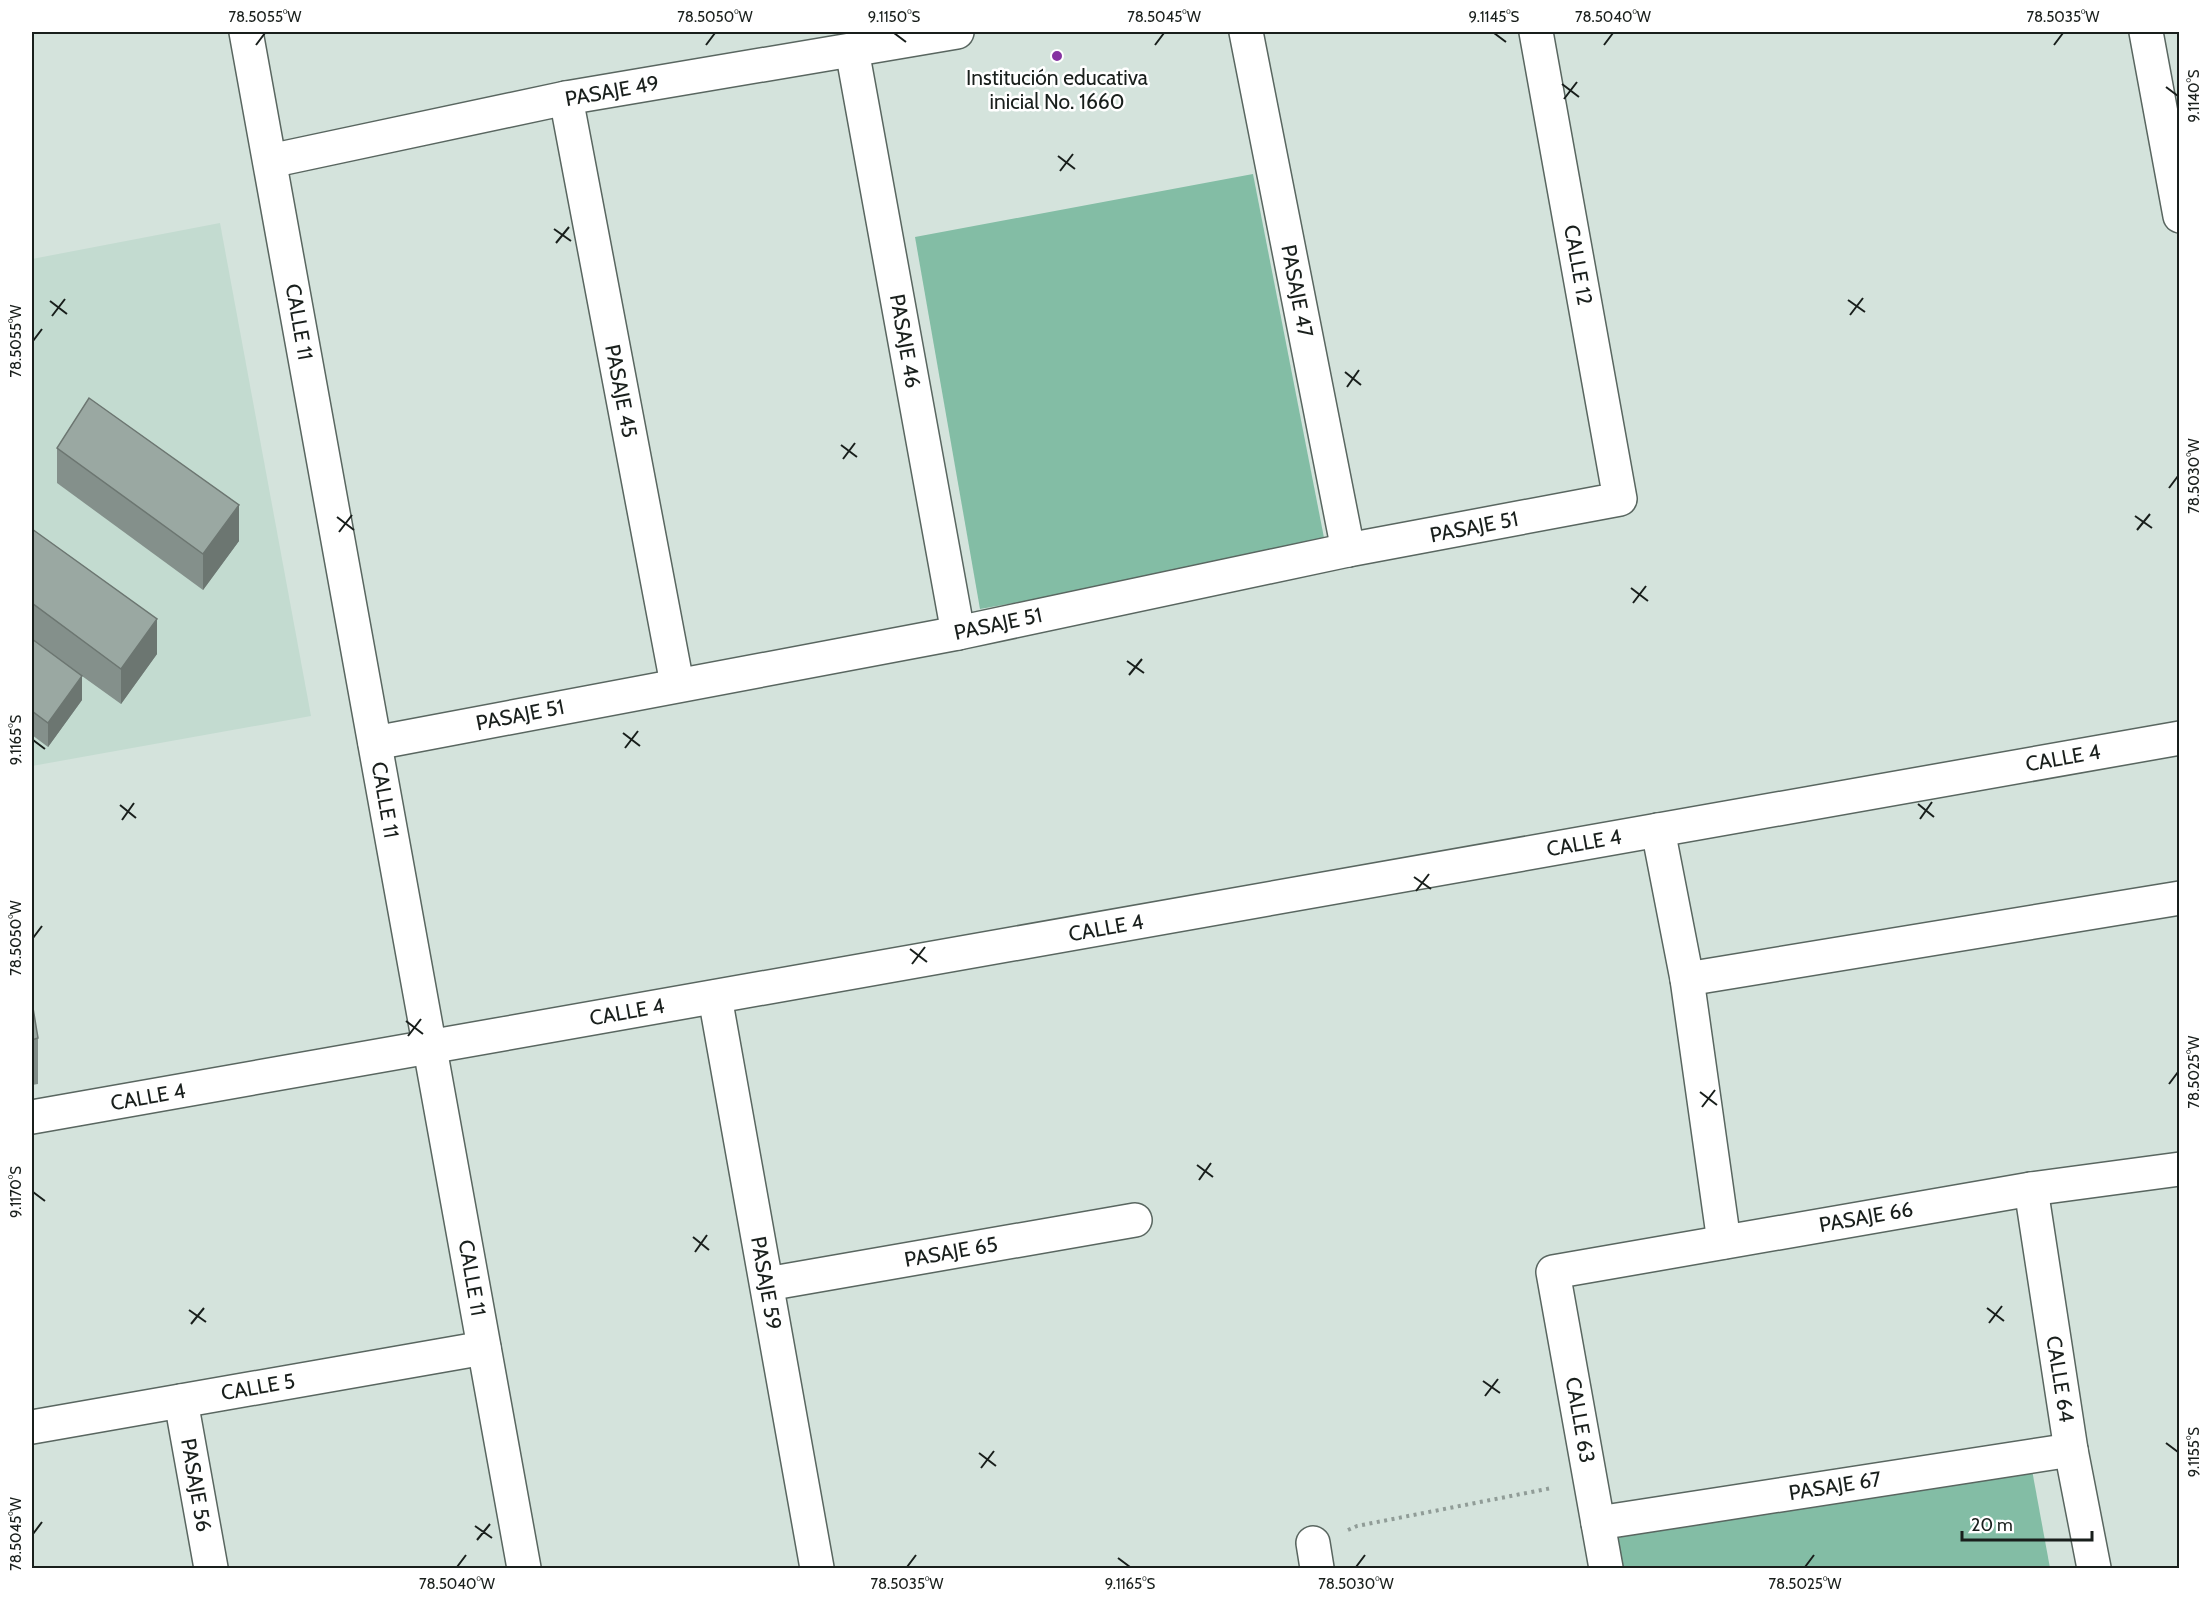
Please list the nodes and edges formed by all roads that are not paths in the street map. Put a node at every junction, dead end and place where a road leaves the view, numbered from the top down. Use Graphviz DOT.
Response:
graph roads {
  1 [pos="246,32"];
  2 [pos="957,32"];
  3 [pos="1246,32"];
  4 [pos="1536,32"];
  5 [pos="2146,32"];
  6 [pos="852,50"];
  7 [pos="566,98"];
  8 [pos="270,161"];
  9 [pos="2180,216"];
  10 [pos="1620,499"];
  11 [pos="1348,550"];
  12 [pos="958,633"];
  13 [pos="677,684"];
  14 [pos="2180,738"];
  15 [pos="375,743"];
  16 [pos="1658,830"];
  17 [pos="2180,898"];
  18 [pos="1687,979"];
  19 [pos="716,997"];
  20 [pos="429,1047"];
  21 [pos="32,1118"];
  22 [pos="2180,1169"];
  23 [pos="2031,1189"];
  24 [pos="1135,1220"];
  25 [pos="1724,1242"];
  26 [pos="1553,1272"];
  27 [pos="767,1284"];
  28 [pos="484,1348"];
  29 [pos="181,1401"];
  30 [pos="32,1427"];
  31 [pos="2071,1450"];
  32 [pos="1598,1522"];
  33 [pos="212,1569"];
  34 [pos="524,1569"];
  35 [pos="817,1569"];
  36 [pos="1606,1569"];
  37 [pos="2094,1569"];
  1 -- 8 [label="street, CALLE 11"];
  2 -- 6 [label="street, PASAJE 49"];
  3 -- 11 [label="street, PASAJE 47"];
  4 -- 10 [label="street, CALLE 12"];
  5 -- 9 [label="street"];
  6 -- 7 [label="street, PASAJE 49"];
  6 -- 12 [label="street, PASAJE 46"];
  7 -- 8 [label="street, PASAJE 49"];
  7 -- 13 [label="street, PASAJE 45"];
  8 -- 15 [label="street, CALLE 11"];
  10 -- 11 [label="street, PASAJE 51"];
  11 -- 12 [label="street, PASAJE 51"];
  12 -- 13 [label="street, PASAJE 51"];
  13 -- 15 [label="street, PASAJE 51"];
  14 -- 16 [label="street, CALLE 4"];
  15 -- 20 [label="street, CALLE 11"];
  16 -- 18 [label="street"];
  16 -- 19 [label="street, CALLE 4"];
  17 -- 18 [label="street"];
  18 -- 25 [label="street"];
  19 -- 20 [label="street, CALLE 4"];
  19 -- 27 [label="street, PASAJE 59"];
  20 -- 21 [label="street, CALLE 4"];
  20 -- 28 [label="street, CALLE 11"];
  22 -- 23 [label="street, PASAJE 66"];
  23 -- 25 [label="street, PASAJE 66"];
  23 -- 31 [label="street, CALLE 64"];
  24 -- 27 [label="street, PASAJE 65"];
  25 -- 26 [label="street, PASAJE 66"];
  26 -- 32 [label="street, CALLE 63"];
  27 -- 35 [label="street, PASAJE 59"];
  28 -- 29 [label="street, CALLE 5"];
  28 -- 34 [label="street, CALLE 11"];
  29 -- 30 [label="street, CALLE 5"];
  29 -- 33 [label="street, PASAJE 56"];
  31 -- 32 [label="street, PASAJE 67"];
  31 -- 37 [label="street, CALLE 64"];
  32 -- 36 [label="street, CALLE 63"];
}
